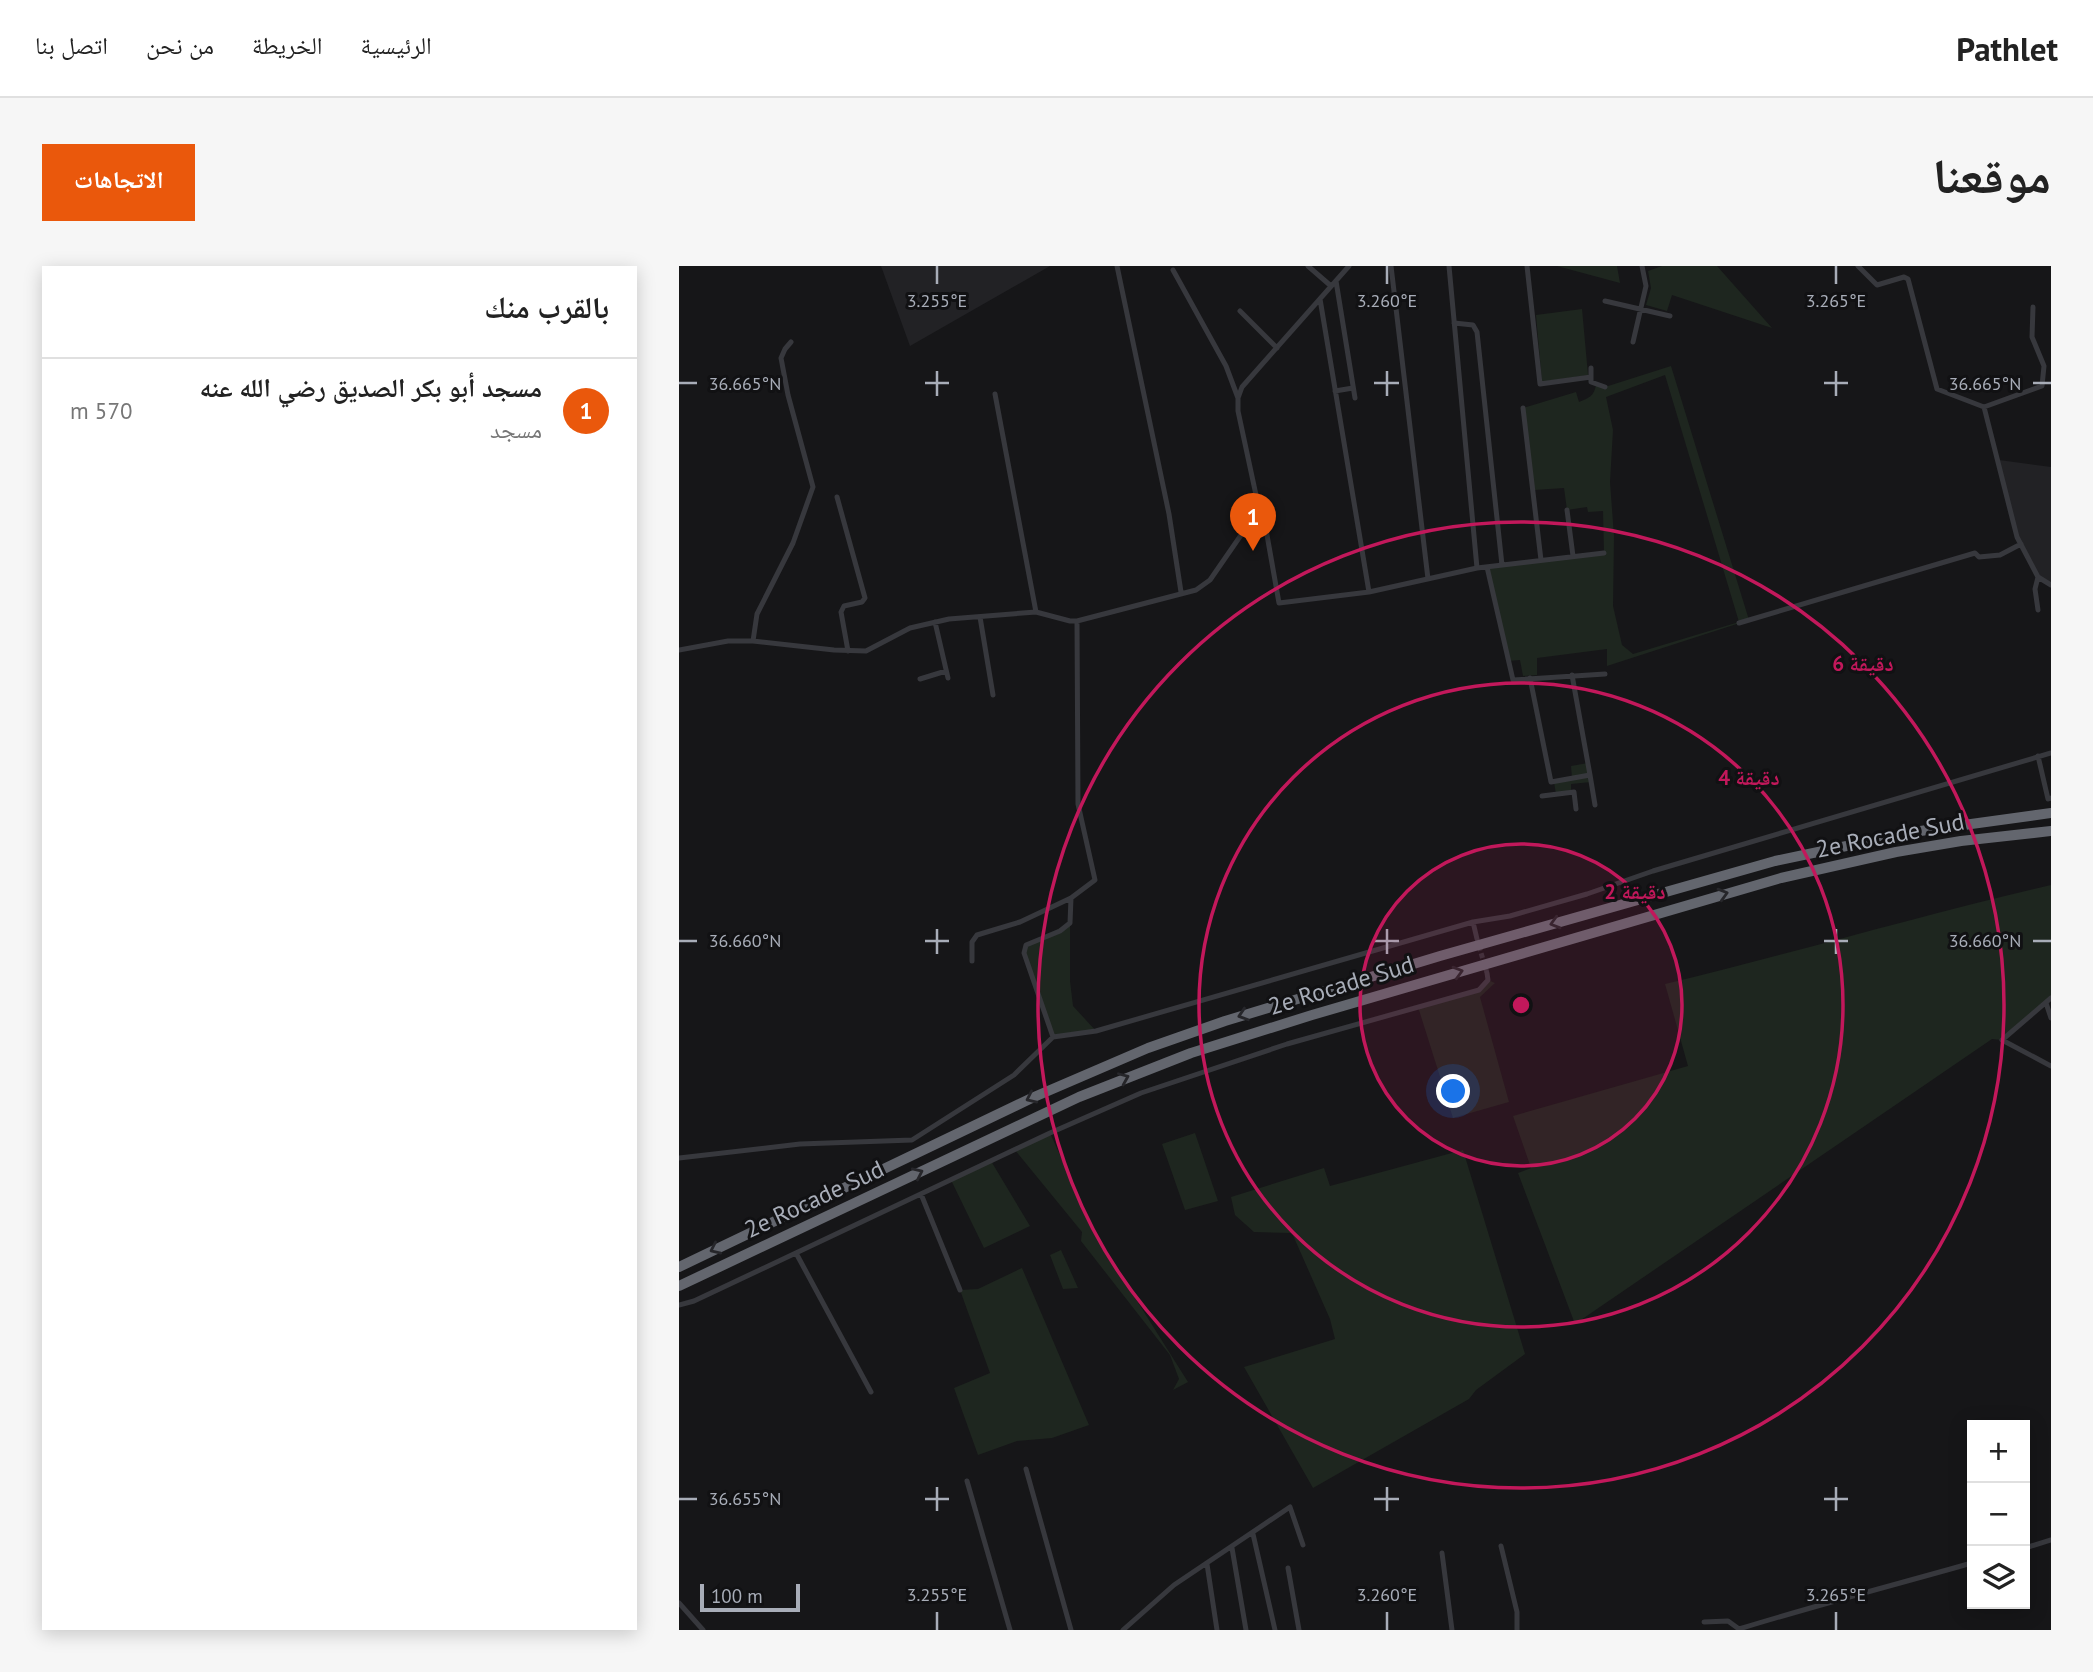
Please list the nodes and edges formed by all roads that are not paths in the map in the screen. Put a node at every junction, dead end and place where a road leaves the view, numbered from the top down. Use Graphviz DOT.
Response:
graph roads {
  1 [pos="1117,266"];
  2 [pos="1308,266"];
  3 [pos="1349,266"];
  4 [pos="1391,266"];
  5 [pos="1449,266"];
  6 [pos="1527,266"];
  7 [pos="1641,266"];
  8 [pos="1858,266"];
  9 [pos="1173,270"];
  10 [pos="1334,284"];
  11 [pos="1320,299"];
  12 [pos="1605,301"];
  13 [pos="2033,307"];
  14 [pos="1641,309"];
  15 [pos="1240,311"];
  16 [pos="1670,316"];
  17 [pos="1454,323"];
  18 [pos="792,342"];
  19 [pos="1633,342"];
  20 [pos="1277,348"];
  21 [pos="1591,368"];
  22 [pos="1591,377"];
  23 [pos="1605,387"];
  24 [pos="1353,388"];
  25 [pos="1335,391"];
  26 [pos="995,394"];
  27 [pos="1238,397"];
  28 [pos="1355,398"];
  29 [pos="1984,407"];
  30 [pos="1523,408"];
  31 [pos="837,498"];
  32 [pos="1259,509"];
  33 [pos="1567,510"];
  34 [pos="2021,544"];
  35 [pos="1604,553"];
  36 [pos="1573,556"];
  37 [pos="1541,560"];
  38 [pos="1502,565"];
  39 [pos="1487,567"];
  40 [pos="1477,568"];
  41 [pos="2038,577"];
  42 [pos="1428,579"];
  43 [pos="2051,585"];
  44 [pos="1181,592"];
  45 [pos="1369,592"];
  46 [pos="2038,610"];
  47 [pos="1036,612"];
  48 [pos="980,617"];
  49 [pos="1077,621"];
  50 [pos="935,622"];
  51 [pos="1739,623"];
  52 [pos="753,640"];
  53 [pos="679,650"];
  54 [pos="848,651"];
  55 [pos="946,671"];
  56 [pos="1605,674"];
  57 [pos="1572,675"];
  58 [pos="948,678"];
  59 [pos="1530,678"];
  60 [pos="920,679"];
  61 [pos="993,695"];
  62 [pos="2051,753"];
  63 [pos="2038,756"];
  64 [pos="1590,775"];
  65 [pos="1554,782"];
  66 [pos="1556,794"];
  67 [pos="1542,796"];
  68 [pos="2051,798"];
  69 [pos="1595,805"];
  70 [pos="1576,809"];
  71 [pos="2051,813"];
  72 [pos="2051,831"];
  73 [pos="1071,898"];
  74 [pos="1473,922"];
  75 [pos="1478,939"];
  76 [pos="972,961"];
  77 [pos="1487,973"];
  78 [pos="2049,1000"];
  79 [pos="2051,1018"];
  80 [pos="1053,1037"];
  81 [pos="2051,1066"];
  82 [pos="679,1158"];
  83 [pos="921,1194"];
  84 [pos="796,1253"];
  85 [pos="679,1266"];
  86 [pos="679,1286"];
  87 [pos="960,1290"];
  88 [pos="679,1305"];
  89 [pos="871,1392"];
  90 [pos="1025,1469"];
  91 [pos="967,1481"];
  92 [pos="1253,1534"];
  93 [pos="2051,1540"];
  94 [pos="1303,1545"];
  95 [pos="1501,1546"];
  96 [pos="2030,1546"];
  97 [pos="1231,1548"];
  98 [pos="1442,1553"];
  99 [pos="1207,1564"];
  100 [pos="1967,1564"];
  101 [pos="1288,1568"];
  102 [pos="679,1603"];
  103 [pos="1704,1622"];
  104 [pos="703,1630"];
  105 [pos="1010,1630"];
  106 [pos="1071,1630"];
  107 [pos="1123,1630"];
  108 [pos="1217,1630"];
  109 [pos="1246,1630"];
  110 [pos="1275,1630"];
  111 [pos="1299,1630"];
  112 [pos="1452,1630"];
  113 [pos="1517,1630"];
  1 -- 44 [label="street"];
  2 -- 10 [label="street"];
  3 -- 10 [label="street"];
  4 -- 42 [label="street"];
  5 -- 17 [label="street"];
  6 -- 22 [label="street"];
  7 -- 14 [label="street"];
  8 -- 29 [label="street"];
  9 -- 27 [label="street"];
  10 -- 11 [label="street"];
  10 -- 24 [label="street"];
  11 -- 20 [label="street"];
  11 -- 25 [label="street"];
  12 -- 14 [label="street"];
  13 -- 29 [label="street"];
  14 -- 16 [label="street"];
  14 -- 19 [label="street"];
  15 -- 20 [label="street"];
  17 -- 38 [label="street"];
  17 -- 40 [label="street"];
  18 -- 52 [label="street"];
  20 -- 27 [label="street"];
  21 -- 22 [label="street"];
  22 -- 23 [label="street"];
  24 -- 25 [label="street"];
  24 -- 28 [label="street"];
  25 -- 45 [label="street"];
  26 -- 47 [label="street"];
  27 -- 32 [label="street"];
  29 -- 34 [label="street"];
  30 -- 37 [label="street"];
  31 -- 54 [label="street"];
  32 -- 44 [label="street"];
  32 -- 45 [label="street"];
  33 -- 36 [label="street"];
  34 -- 41 [label="street"];
  34 -- 51 [label="street"];
  35 -- 36 [label="street"];
  36 -- 37 [label="street"];
  37 -- 38 [label="street"];
  38 -- 39 [label="street"];
  39 -- 40 [label="street"];
  39 -- 59 [label="street"];
  40 -- 42 [label="street"];
  41 -- 43 [label="street"];
  41 -- 46 [label="street"];
  42 -- 45 [label="street"];
  44 -- 49 [label="street"];
  47 -- 48 [label="street"];
  47 -- 49 [label="street"];
  48 -- 50 [label="street"];
  48 -- 61 [label="street"];
  49 -- 73 [label="street"];
  50 -- 54 [label="street"];
  50 -- 55 [label="street"];
  52 -- 53 [label="street"];
  52 -- 54 [label="street"];
  55 -- 58 [label="street"];
  55 -- 60 [label="street"];
  56 -- 57 [label="street"];
  57 -- 59 [label="street"];
  57 -- 64 [label="street"];
  59 -- 65 [label="street"];
  62 -- 63 [label="street"];
  63 -- 68 [label="street"];
  63 -- 74 [label="street"];
  64 -- 65 [label="street"];
  64 -- 69 [label="street"];
  65 -- 66 [label="street"];
  66 -- 67 [label="street"];
  66 -- 70 [label="street"];
  71 -- 85 [label="highway, 2e Rocade Sud, one-way"];
  86 -- 72 [label="highway, 2e Rocade Sud, one-way"];
  73 -- 76 [label="street"];
  73 -- 80 [label="street"];
  74 -- 75 [label="street"];
  74 -- 80 [label="street"];
  77 -- 83 [label="street"];
  78 -- 79 [label="street"];
  78 -- 81 [label="street"];
  80 -- 82 [label="street"];
  83 -- 84 [label="street"];
  83 -- 87 [label="street"];
  84 -- 88 [label="street"];
  84 -- 89 [label="street"];
  90 -- 106 [label="street"];
  91 -- 105 [label="street"];
  92 -- 94 [label="street"];
  92 -- 97 [label="street"];
  92 -- 110 [label="street"];
  93 -- 96 [label="street"];
  95 -- 113 [label="street"];
  97 -- 99 [label="street"];
  97 -- 109 [label="street"];
  98 -- 112 [label="street"];
  99 -- 107 [label="street"];
  99 -- 108 [label="street"];
  100 -- 103 [label="street"];
  101 -- 111 [label="street"];
  102 -- 104 [label="street"];
}
